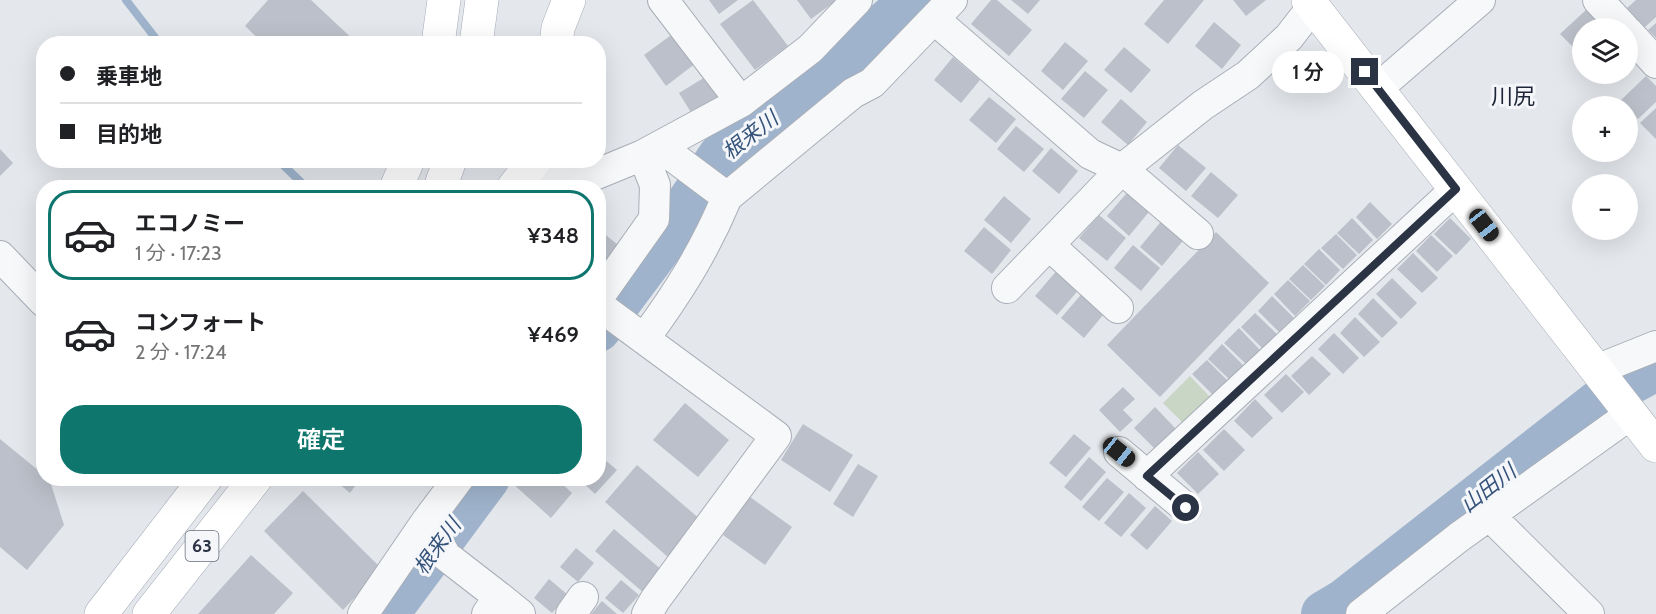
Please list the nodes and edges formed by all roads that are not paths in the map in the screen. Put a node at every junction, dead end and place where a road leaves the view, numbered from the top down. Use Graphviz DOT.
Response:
graph roads {
  1 [pos="444,0"];
  2 [pos="482,0"];
  3 [pos="569,0"];
  4 [pos="663,0"];
  5 [pos="857,0"];
  6 [pos="1480,0"];
  7 [pos="1598,0"];
  8 [pos="1311,3"];
  9 [pos="943,10"];
  10 [pos="1615,18"];
  11 [pos="439,36"];
  12 [pos="477,36"];
  13 [pos="557,36"];
  14 [pos="1638,43"];
  15 [pos="1656,63"];
  16 [pos="1378,88"];
  17 [pos="741,102"];
  18 [pos="662,155"];
  19 [pos="530,168"];
  20 [pos="549,168"];
  21 [pos="1122,170"];
  22 [pos="520,180"];
  23 [pos="578,180"];
  24 [pos="583,180"];
  25 [pos="1456,189"];
  26 [pos="724,195"];
  27 [pos="1198,234"];
  28 [pos="1049,245"];
  29 [pos="0,256"];
  30 [pos="606,287"];
  31 [pos="1007,288"];
  32 [pos="36,294"];
  33 [pos="1118,308"];
  34 [pos="606,312"];
  35 [pos="644,339"];
  36 [pos="1656,346"];
  37 [pos="1614,392"];
  38 [pos="1656,446"];
  39 [pos="1119,452"];
  40 [pos="1147,476"];
  41 [pos="200,486"];
  42 [pos="245,486"];
  43 [pos="453,486"];
  44 [pos="1186,508"];
  45 [pos="1489,515"];
  46 [pos="426,522"];
  47 [pos="502,608"];
  48 [pos="101,614"];
  49 [pos="149,614"];
  50 [pos="363,614"];
  51 [pos="647,614"];
  52 [pos="1360,614"];
  53 [pos="1589,614"];
  1 -- 11 [label="street"];
  2 -- 12 [label="street"];
  3 -- 13 [label="street"];
  4 -- 17 [label="street"];
  5 -- 17 [label="street"];
  6 -- 16 [label="street"];
  7 -- 10 [label="street"];
  8 -- 16 [label="street"];
  8 -- 21 [label="street"];
  9 -- 21 [label="street"];
  9 -- 26 [label="street"];
  14 -- 15 [label="street"];
  16 -- 25 [label="street"];
  17 -- 18 [label="street"];
  18 -- 24 [label="street"];
  18 -- 26 [label="street"];
  18 -- 30 [label="street"];
  19 -- 22 [label="street"];
  20 -- 23 [label="street"];
  21 -- 27 [label="street"];
  21 -- 28 [label="street"];
  25 -- 37 [label="street"];
  25 -- 40 [label="street"];
  26 -- 35 [label="street"];
  28 -- 31 [label="street"];
  28 -- 33 [label="street"];
  29 -- 32 [label="street"];
  34 -- 35 [label="street"];
  35 -- 51 [label="street"];
  36 -- 37 [label="street"];
  37 -- 38 [label="street"];
  37 -- 45 [label="street"];
  39 -- 40 [label="street"];
  40 -- 44 [label="street"];
  41 -- 48 [label="street, 63"];
  42 -- 49 [label="street, 63"];
  43 -- 46 [label="street"];
  45 -- 52 [label="street"];
  45 -- 53 [label="street"];
  46 -- 47 [label="street"];
  46 -- 50 [label="street"];
}
